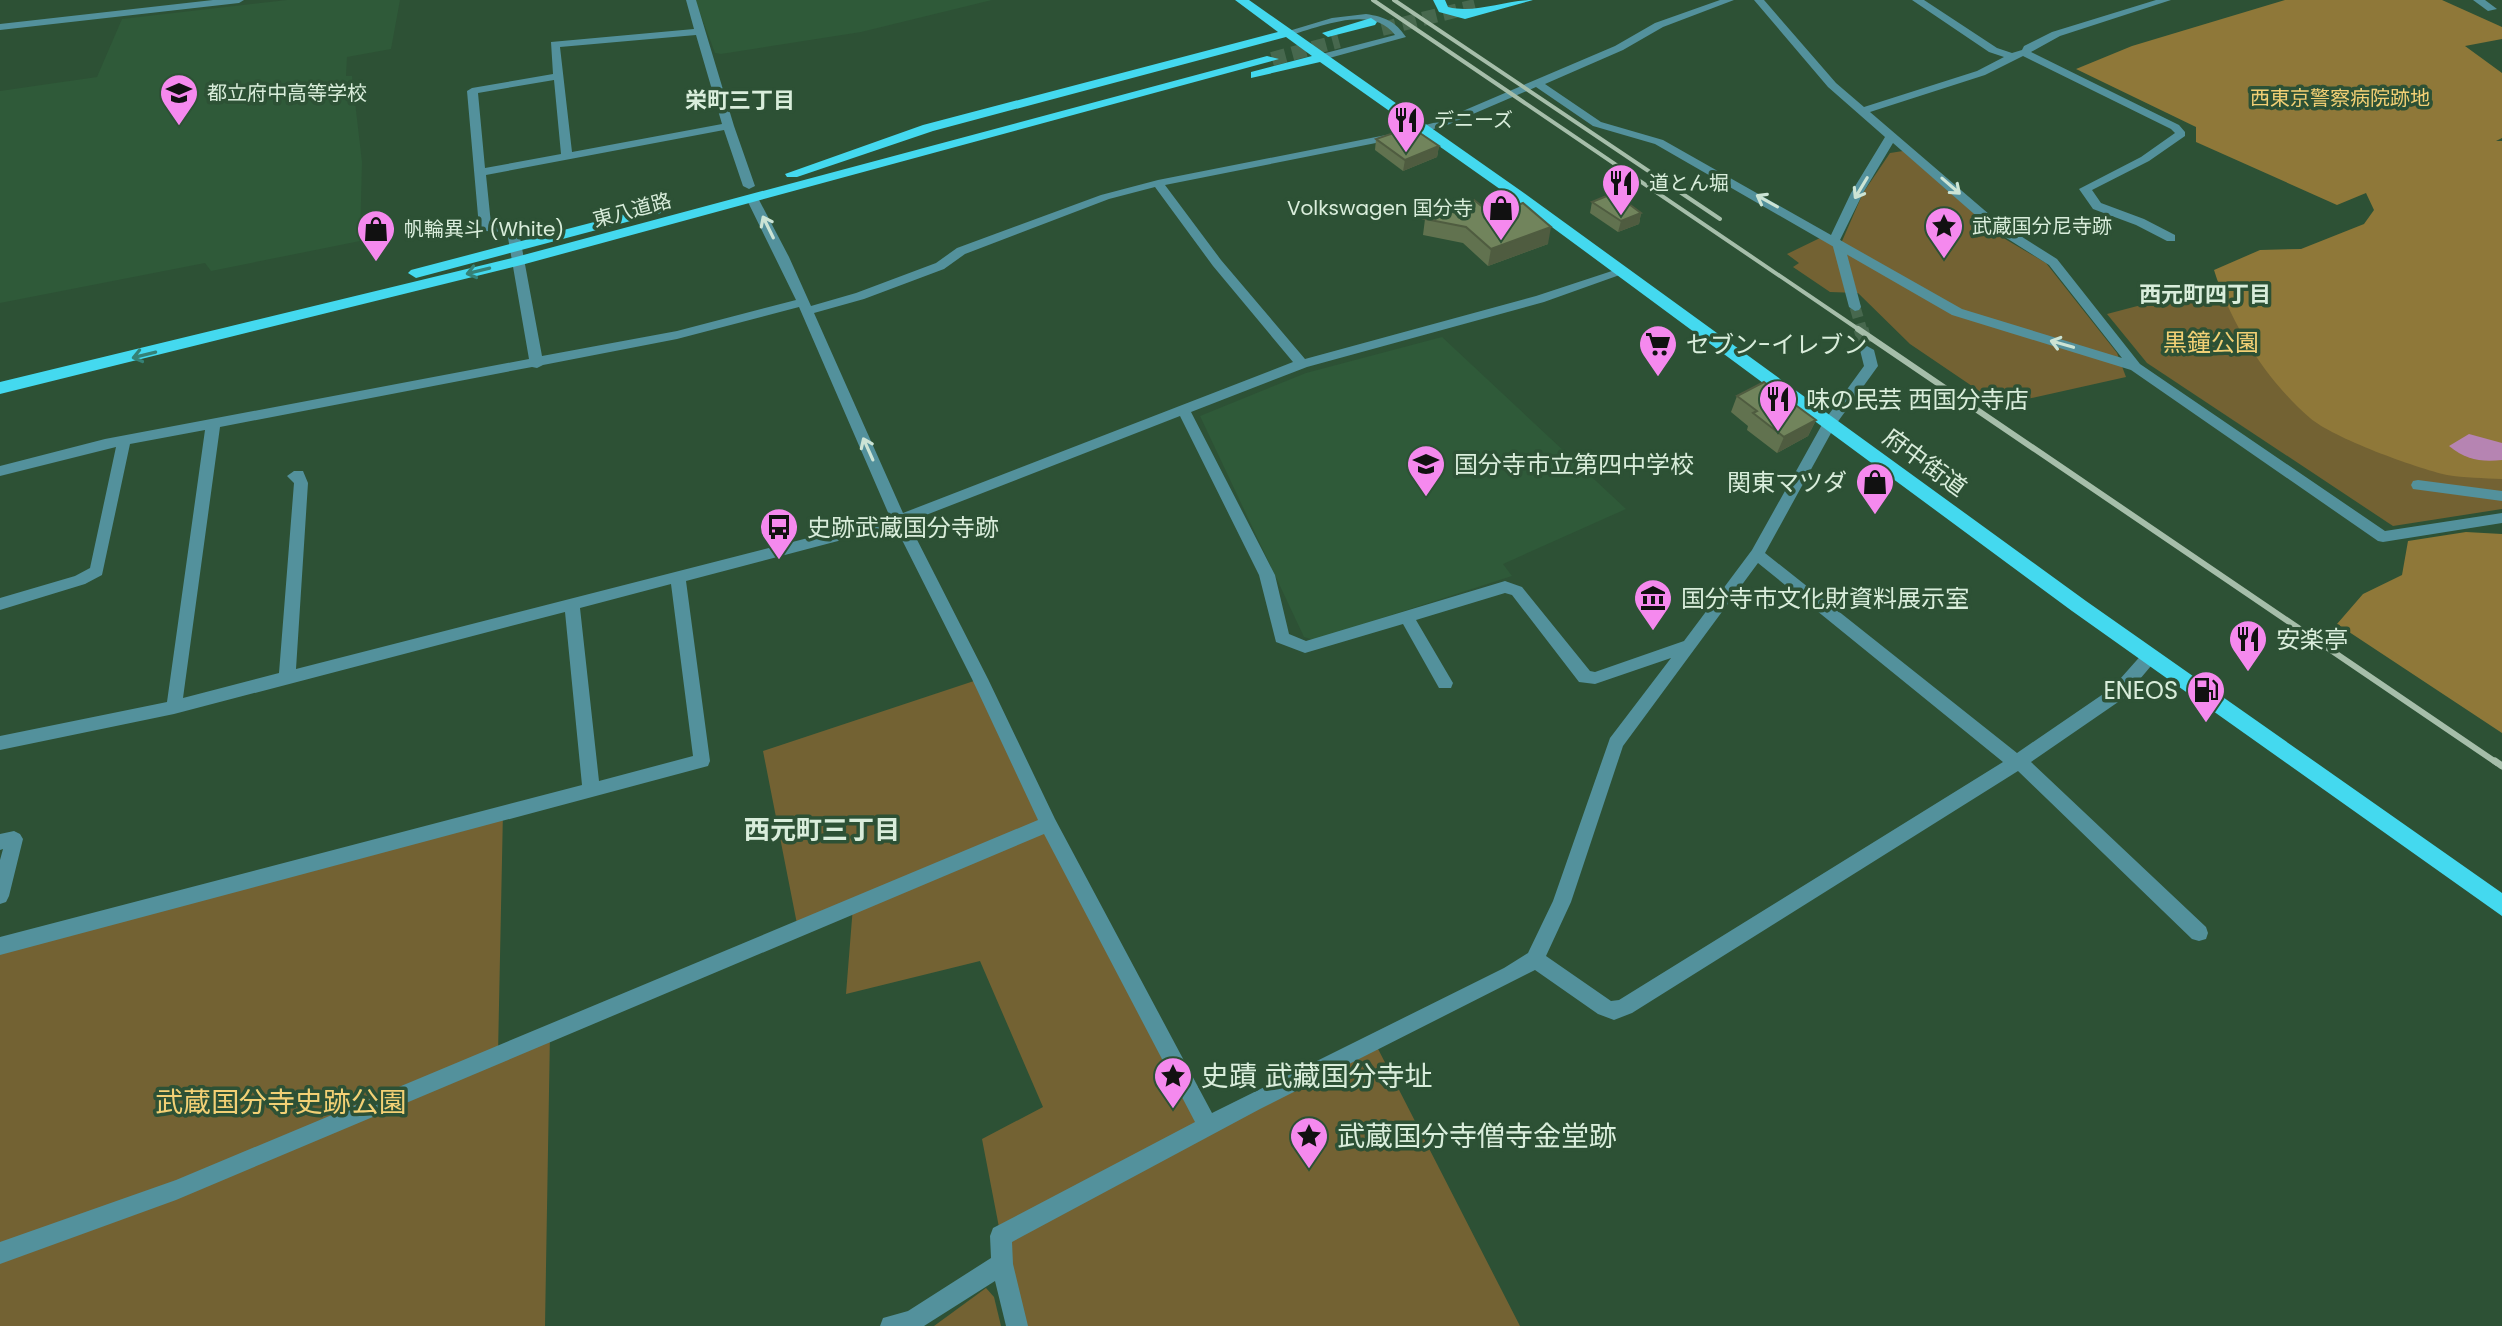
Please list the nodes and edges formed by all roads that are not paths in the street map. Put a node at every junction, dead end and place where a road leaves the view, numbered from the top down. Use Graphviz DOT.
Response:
graph roads {
  1 [pos="239,0"];
  2 [pos="691,0"];
  3 [pos="1241,0"];
  4 [pos="1439,0"];
  5 [pos="1495,0"];
  6 [pos="1527,0"];
  7 [pos="1729,0"];
  8 [pos="1759,0"];
  9 [pos="1917,0"];
  10 [pos="2166,0"];
  11 [pos="2478,0"];
  12 [pos="1475,6"];
  13 [pos="2492,9"];
  14 [pos="1377,26"];
  15 [pos="0,27"];
  16 [pos="701,31"];
  17 [pos="1287,33"];
  18 [pos="1333,37"];
  19 [pos="2025,53"];
  20 [pos="1268,54"];
  21 [pos="2012,56"];
  22 [pos="1322,57"];
  23 [pos="557,76"];
  24 [pos="1537,83"];
  25 [pos="1862,111"];
  26 [pos="728,126"];
  27 [pos="1422,129"];
  28 [pos="1891,137"];
  29 [pos="567,156"];
  30 [pos="478,173"];
  31 [pos="794,180"];
  32 [pos="1158,183"];
  33 [pos="750,192"];
  34 [pos="697,213"];
  35 [pos="582,229"];
  36 [pos="2171,238"];
  37 [pos="1836,242"];
  38 [pos="518,254"];
  39 [pos="1622,272"];
  40 [pos="805,306"];
  41 [pos="1855,307"];
  42 [pos="1867,350"];
  43 [pos="537,364"];
  44 [pos="1302,364"];
  45 [pos="2136,367"];
  46 [pos="0,374"];
  47 [pos="0,388"];
  48 [pos="1184,411"];
  49 [pos="213,424"];
  50 [pos="1829,424"];
  51 [pos="124,441"];
  52 [pos="0,471"];
  53 [pos="294,476"];
  54 [pos="2418,485"];
  55 [pos="2502,496"];
  56 [pos="2502,518"];
  57 [pos="899,520"];
  58 [pos="1757,554"];
  59 [pos="678,577"];
  60 [pos="0,604"];
  61 [pos="572,606"];
  62 [pos="1406,616"];
  63 [pos="1690,645"];
  64 [pos="2150,656"];
  65 [pos="287,678"];
  66 [pos="1445,683"];
  67 [pos="174,707"];
  68 [pos="0,743"];
  69 [pos="2018,762"];
  70 [pos="591,789"];
  71 [pos="1048,824"];
  72 [pos="0,842"];
  73 [pos="0,896"];
  74 [pos="2502,906"];
  75 [pos="2199,933"];
  76 [pos="0,946"];
  77 [pos="1535,959"];
  78 [pos="1208,1125"];
  79 [pos="0,1253"];
  80 [pos="1002,1264"];
  81 [pos="891,1326"];
  82 [pos="1017,1326"];
  1 -- 15 [label="street"];
  2 -- 16 [label="street"];
  3 -- 17 [label="main road, 府中街道"];
  4 -- 6 [label="main road"];
  5 -- 12 [label="main road"];
  7 -- 24 [label="street"];
  8 -- 25 [label="street"];
  9 -- 21 [label="street"];
  10 -- 19 [label="street"];
  11 -- 13 [label="street"];
  14 -- 18 [label="main road"];
  16 -- 23 [label="street"];
  16 -- 26 [label="street"];
  17 -- 22 [label="main road, 府中街道"];
  17 -- 22 [label="street"];
  17 -- 31 [label="main road"];
  19 -- 21 [label="street"];
  19 -- 36 [label="street"];
  20 -- 31 [label="main road, 東八道路"];
  21 -- 25 [label="street"];
  22 -- 27 [label="main road, 府中街道"];
  22 -- 31 [label="main road"];
  23 -- 29 [label="street"];
  23 -- 30 [label="street"];
  24 -- 27 [label="street"];
  37 -- 24 [label="street, one-way"];
  25 -- 28 [label="street"];
  26 -- 29 [label="street"];
  26 -- 33 [label="street"];
  27 -- 32 [label="street"];
  27 -- 39 [label="main road, 府中街道"];
  28 -- 37 [label="street, one-way"];
  28 -- 45 [label="street, one-way"];
  29 -- 30 [label="street"];
  30 -- 38 [label="street"];
  31 -- 33 [label="main road, 東八道路"];
  32 -- 40 [label="street"];
  32 -- 44 [label="street"];
  33 -- 34 [label="main road, 東八道路"];
  33 -- 35 [label="main road, 東八道路"];
  40 -- 33 [label="street, one-way"];
  34 -- 35 [label="main road"];
  34 -- 38 [label="main road, 東八道路"];
  35 -- 38 [label="main road, 東八道路"];
  37 -- 41 [label="street"];
  45 -- 37 [label="street, one-way"];
  38 -- 43 [label="street"];
  38 -- 46 [label="main road, 東八道路"];
  38 -- 47 [label="main road, 東八道路, one-way"];
  39 -- 44 [label="street"];
  39 -- 50 [label="main road, 府中街道"];
  40 -- 43 [label="street"];
  57 -- 40 [label="street, one-way"];
  42 -- 50 [label="street"];
  43 -- 49 [label="street"];
  44 -- 48 [label="street"];
  45 -- 56 [label="street"];
  48 -- 57 [label="street"];
  48 -- 62 [label="street"];
  49 -- 51 [label="street"];
  49 -- 67 [label="street"];
  50 -- 58 [label="street"];
  50 -- 64 [label="main road, 府中街道"];
  51 -- 52 [label="street"];
  51 -- 60 [label="street"];
  53 -- 65 [label="street"];
  54 -- 55 [label="street"];
  57 -- 59 [label="street"];
  57 -- 71 [label="street"];
  58 -- 63 [label="street"];
  58 -- 69 [label="street"];
  59 -- 61 [label="street"];
  59 -- 70 [label="street"];
  61 -- 65 [label="street"];
  61 -- 70 [label="street"];
  62 -- 63 [label="street"];
  62 -- 66 [label="street"];
  63 -- 77 [label="street"];
  64 -- 69 [label="street"];
  64 -- 74 [label="main road, 府中街道"];
  65 -- 67 [label="street"];
  67 -- 68 [label="street"];
  69 -- 75 [label="street"];
  69 -- 77 [label="street"];
  70 -- 76 [label="street"];
  71 -- 78 [label="street"];
  71 -- 79 [label="street"];
  72 -- 73 [label="street"];
  77 -- 78 [label="street"];
  78 -- 80 [label="street"];
  80 -- 81 [label="street"];
  80 -- 82 [label="street"];
}
